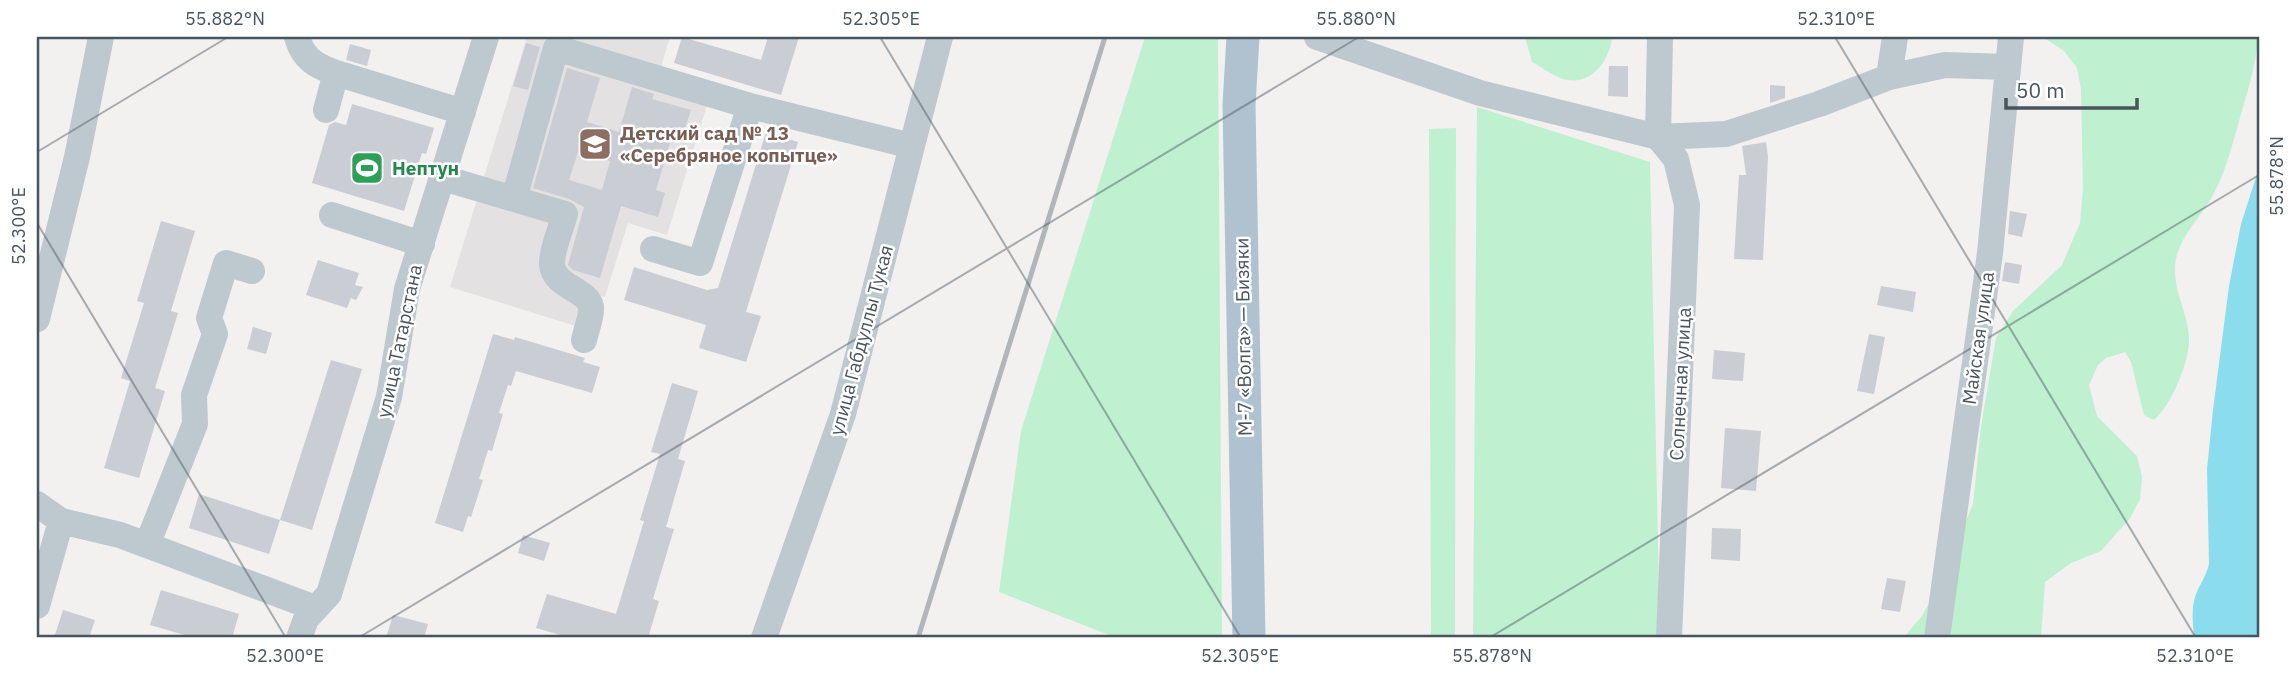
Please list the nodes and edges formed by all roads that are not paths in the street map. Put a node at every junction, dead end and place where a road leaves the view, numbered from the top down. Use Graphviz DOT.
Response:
graph roads {
  1 [pos="101,37"];
  2 [pos="297,37"];
  3 [pos="486,37"];
  4 [pos="940,37"];
  5 [pos="1243,37"];
  6 [pos="1317,37"];
  7 [pos="1660,37"];
  8 [pos="1895,37"];
  9 [pos="2011,37"];
  10 [pos="2007,67"];
  11 [pos="336,73"];
  12 [pos="1889,77"];
  13 [pos="750,106"];
  14 [pos="326,110"];
  15 [pos="463,112"];
  16 [pos="1658,137"];
  17 [pos="912,146"];
  18 [pos="443,178"];
  19 [pos="513,199"];
  20 [pos="332,215"];
  21 [pos="422,244"];
  22 [pos="653,249"];
  23 [pos="252,271"];
  24 [pos="37,318"];
  25 [pos="584,340"];
  26 [pos="37,504"];
  27 [pos="61,521"];
  28 [pos="146,545"];
  29 [pos="37,606"];
  30 [pos="315,608"];
  31 [pos="299,638"];
  32 [pos="764,638"];
  33 [pos="1249,638"];
  34 [pos="1669,638"];
  35 [pos="1937,638"];
  1 -- 24 [label="street"];
  2 -- 11 [label="street"];
  3 -- 15 [label="street, улица Татарстана"];
  4 -- 17 [label="street, улица Габдуллы Тукая"];
  5 -- 33 [label="main road, М-7 «Волга» — Бизяки"];
  6 -- 16 [label="street"];
  7 -- 16 [label="street"];
  8 -- 12 [label="street"];
  9 -- 10 [label="street, Майская улица"];
  10 -- 12 [label="street"];
  10 -- 35 [label="street, Майская улица"];
  11 -- 14 [label="street"];
  11 -- 15 [label="street"];
  12 -- 16 [label="street"];
  13 -- 17 [label="street"];
  13 -- 19 [label="street"];
  13 -- 22 [label="street"];
  15 -- 18 [label="street, улица Татарстана"];
  16 -- 34 [label="street, Солнечная улица"];
  17 -- 32 [label="street, улица Габдуллы Тукая"];
  18 -- 19 [label="street"];
  18 -- 21 [label="street, улица Татарстана"];
  19 -- 25 [label="street"];
  20 -- 21 [label="street"];
  21 -- 30 [label="street, улица Татарстана"];
  23 -- 28 [label="street"];
  26 -- 27 [label="street"];
  27 -- 28 [label="street"];
  27 -- 29 [label="street"];
  28 -- 30 [label="street"];
  30 -- 31 [label="street, улица Татарстана"];
}
